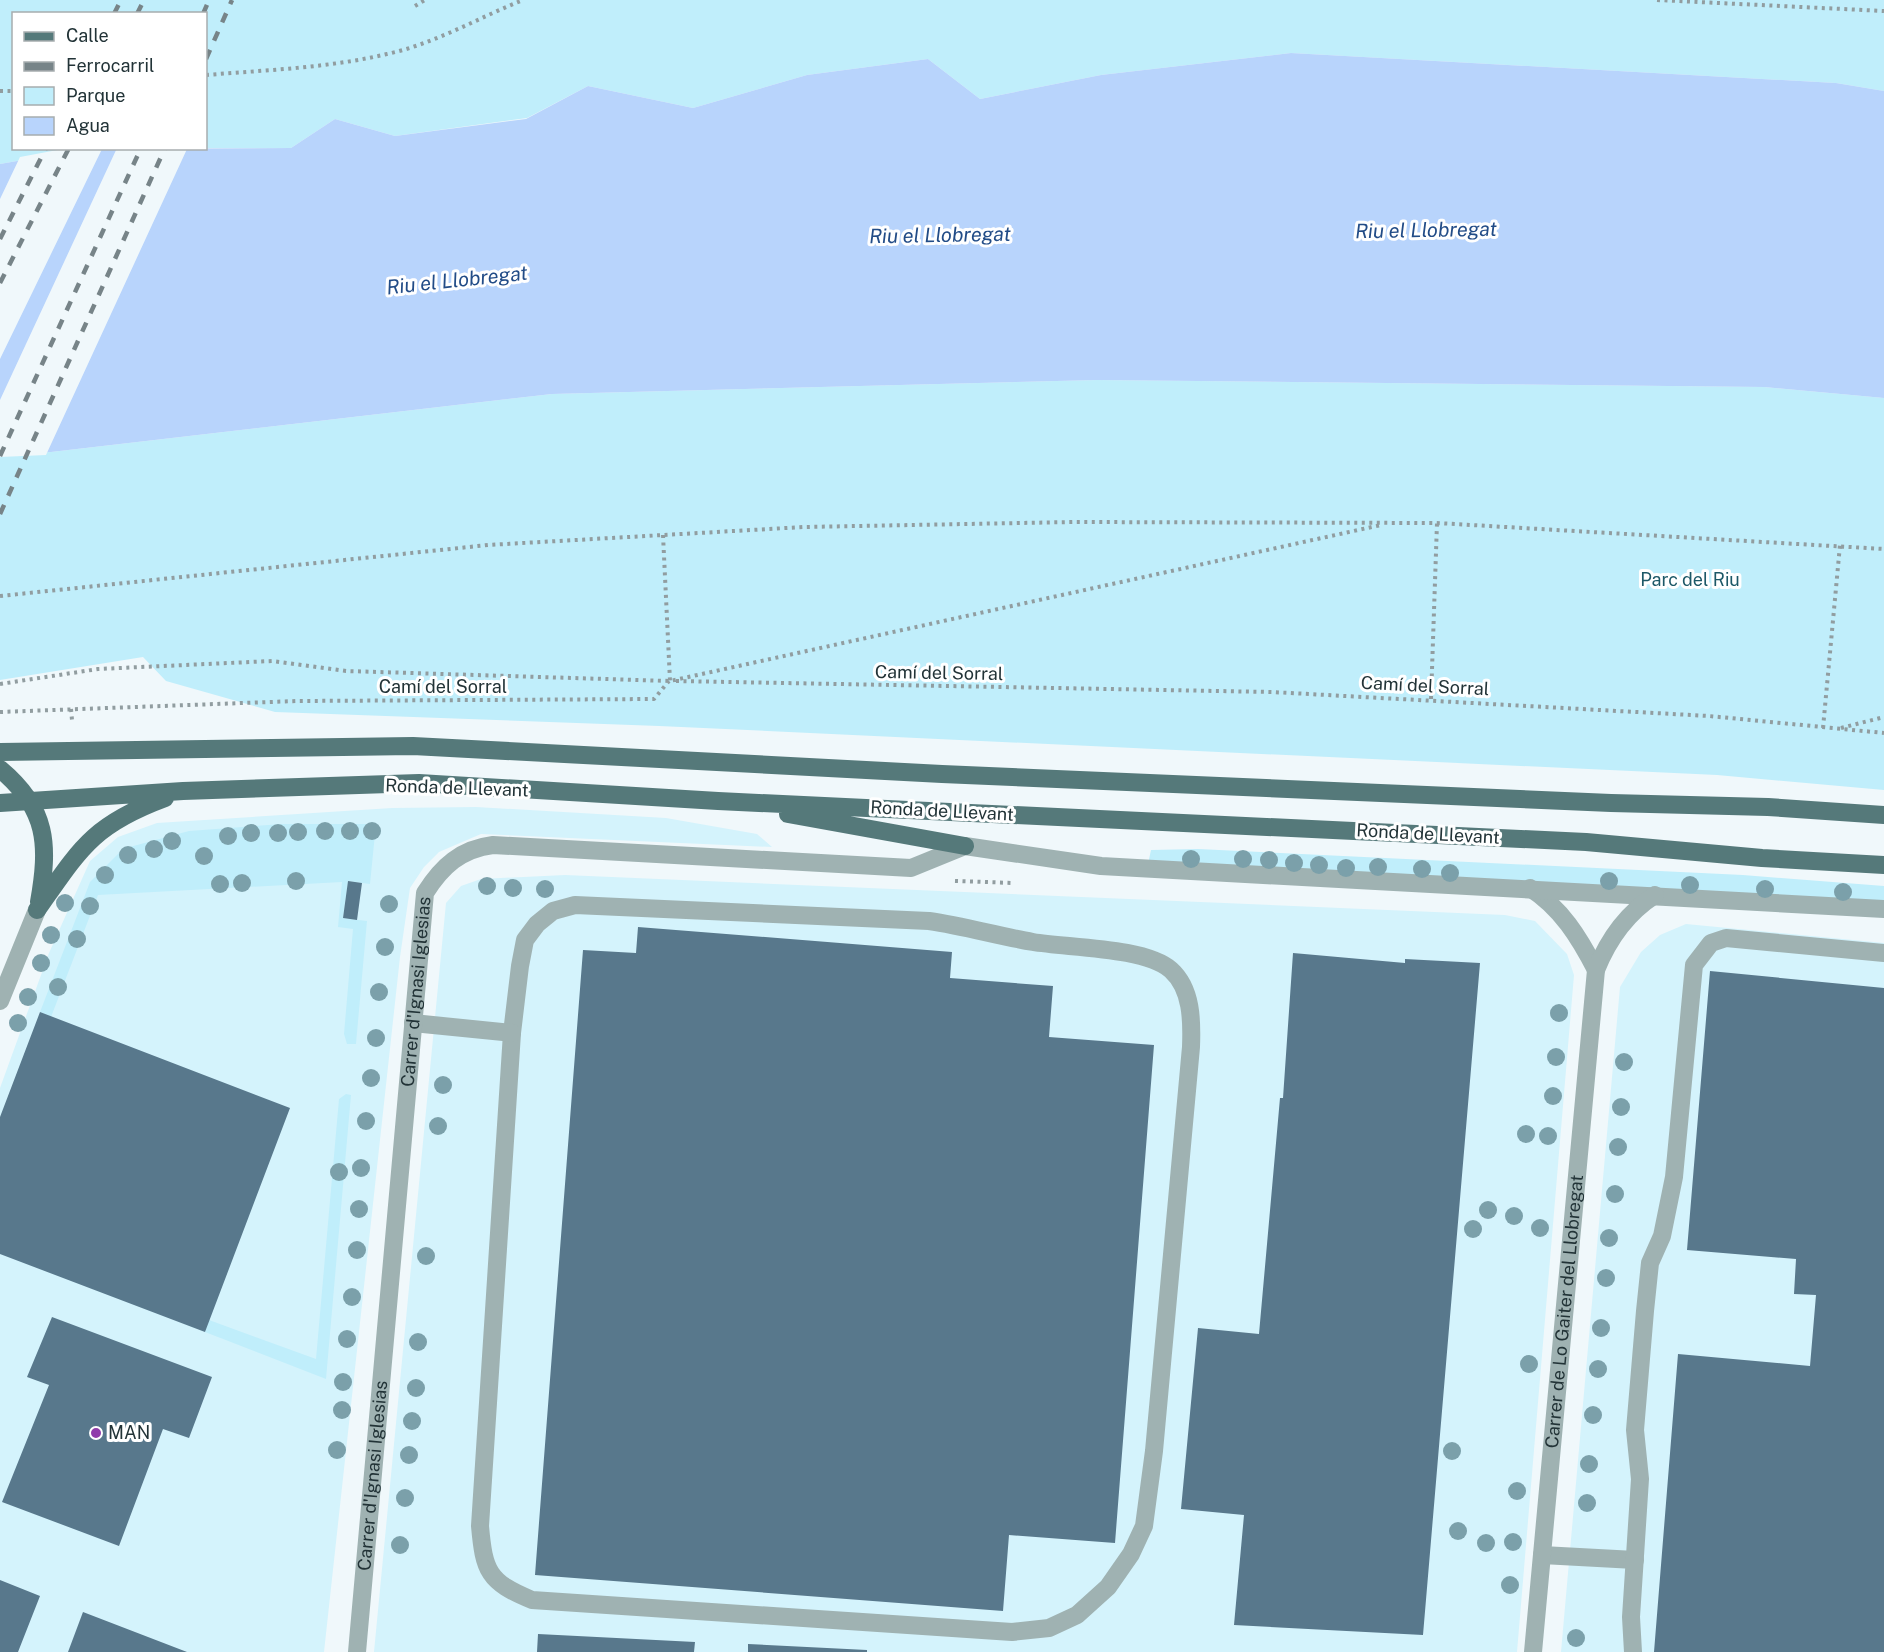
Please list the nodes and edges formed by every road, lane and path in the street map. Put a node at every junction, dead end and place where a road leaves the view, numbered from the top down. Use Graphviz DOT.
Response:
graph roads {
  1 [pos="425,0"];
  2 [pos="523,0"];
  3 [pos="1657,0"];
  4 [pos="415,6"];
  5 [pos="1884,11"];
  6 [pos="207,75"];
  7 [pos="1390,523"];
  8 [pos="1437,523"];
  9 [pos="663,535"];
  10 [pos="1840,545"];
  11 [pos="1884,549"];
  12 [pos="0,596"];
  13 [pos="669,681"];
  14 [pos="0,684"];
  15 [pos="1431,699"];
  16 [pos="71,709"];
  17 [pos="0,712"];
  18 [pos="1884,717"];
  19 [pos="72,720"];
  20 [pos="1824,728"];
  21 [pos="1837,729"];
  22 [pos="1884,733"];
  23 [pos="0,752"];
  24 [pos="0,769"];
  25 [pos="183,791"];
  26 [pos="30,801"];
  27 [pos="718,801"];
  28 [pos="0,803"];
  29 [pos="1884,815"];
  30 [pos="965,846"];
  31 [pos="1884,865"];
  32 [pos="1530,888"];
  33 [pos="1655,895"];
  34 [pos="1884,909"];
  35 [pos="37,910"];
  36 [pos="1884,953"];
  37 [pos="1596,970"];
  38 [pos="0,1001"];
  39 [pos="413,1023"];
  40 [pos="512,1033"];
  41 [pos="1542,1555"];
  42 [pos="1635,1560"];
  43 [pos="357,1652"];
  44 [pos="1533,1652"];
  45 [pos="1633,1652"];
  1 -- 4 [label="path"];
  2 -- 6 [label="path"];
  3 -- 5 [label="path"];
  7 -- 8 [label="path"];
  7 -- 9 [label="path"];
  7 -- 13 [label="path"];
  8 -- 10 [label="path"];
  8 -- 15 [label="path"];
  9 -- 12 [label="path"];
  9 -- 13 [label="path"];
  10 -- 11 [label="path"];
  10 -- 20 [label="path"];
  13 -- 14 [label="path"];
  13 -- 15 [label="path, Camí del Sorral"];
  13 -- 16 [label="path, Camí del Sorral"];
  15 -- 20 [label="path, Camí del Sorral"];
  16 -- 17 [label="path, Camí del Sorral"];
  16 -- 19 [label="path"];
  18 -- 21 [label="path"];
  20 -- 21 [label="path, Camí del Sorral"];
  21 -- 22 [label="path, Camí del Sorral"];
  23 -- 29 [label="main road, Ronda de Llevant"];
  24 -- 26 [label="main road"];
  25 -- 26 [label="main road, Ronda de Llevant"];
  25 -- 27 [label="main road, Ronda de Llevant"];
  25 -- 35 [label="main road"];
  26 -- 28 [label="main road, Ronda de Llevant"];
  26 -- 35 [label="main road"];
  27 -- 30 [label="main road"];
  27 -- 31 [label="main road, Ronda de Llevant"];
  30 -- 32 [label="street, Ronda de Llevant"];
  30 -- 39 [label="street, Carrer d'Ignasi Iglesias"];
  32 -- 33 [label="street, Ronda de Llevant"];
  32 -- 37 [label="street"];
  33 -- 34 [label="street, Ronda de Llevant"];
  33 -- 37 [label="street, Carrer de Lo Gaiter del Llobregat"];
  35 -- 38 [label="street"];
  36 -- 42 [label="street"];
  37 -- 41 [label="street, Carrer de Lo Gaiter del Llobregat"];
  39 -- 40 [label="street"];
  39 -- 43 [label="street, Carrer d'Ignasi Iglesias"];
  40 -- 40 [label="street"];
  41 -- 42 [label="street"];
  41 -- 44 [label="street, Carrer de Lo Gaiter del Llobregat"];
  42 -- 45 [label="street"];
}
